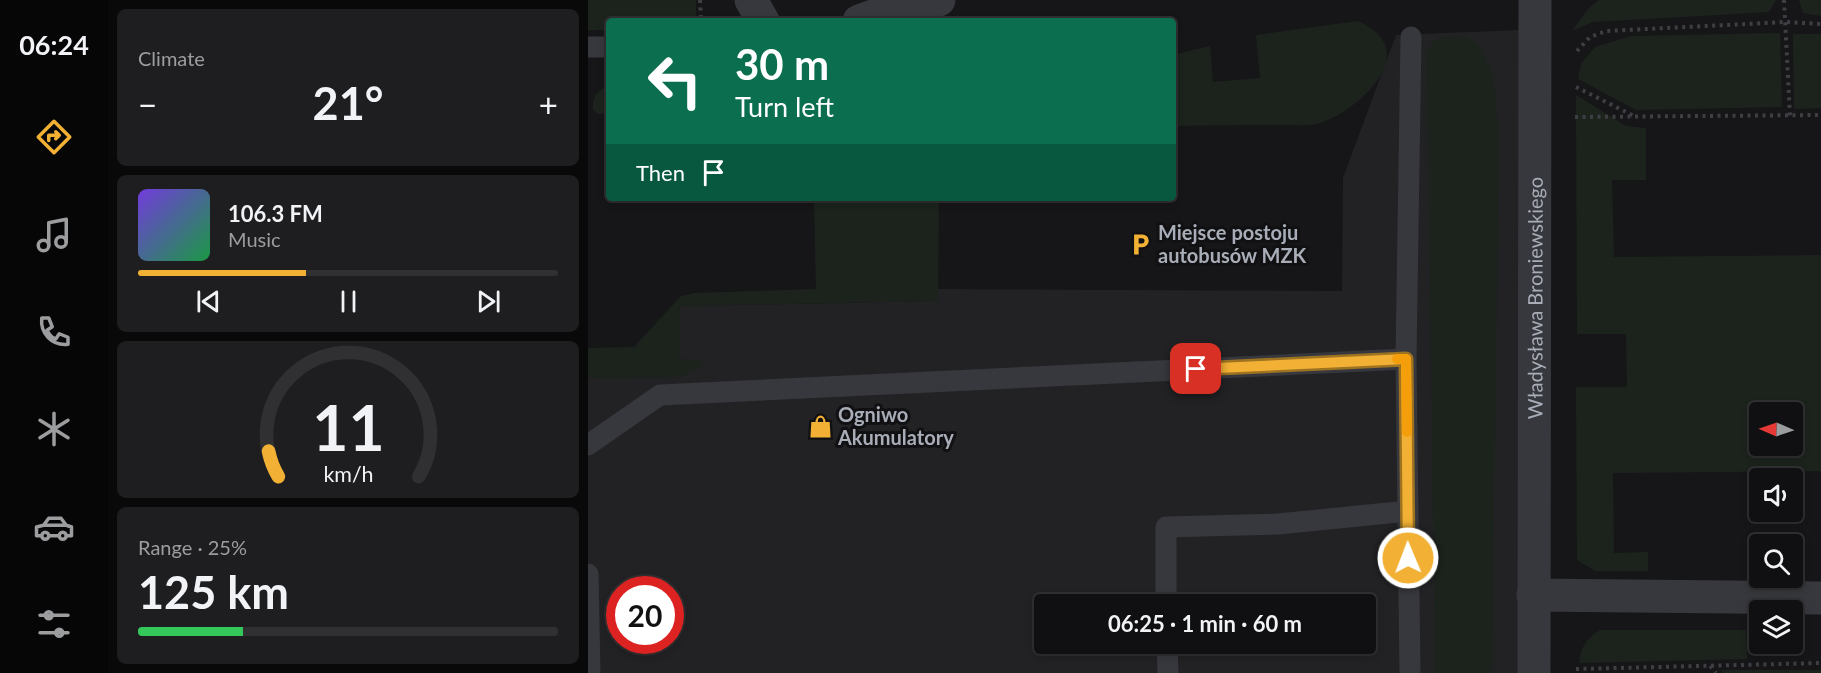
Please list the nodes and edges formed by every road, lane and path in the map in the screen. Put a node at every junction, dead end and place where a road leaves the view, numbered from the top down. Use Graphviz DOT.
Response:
graph roads {
  1 [pos="700,0"];
  2 [pos="751,0"];
  3 [pos="939,0"];
  4 [pos="1535,0"];
  5 [pos="1784,0"];
  6 [pos="701,18"];
  7 [pos="761,18"];
  8 [pos="867,18"];
  9 [pos="1785,22"];
  10 [pos="1821,24"];
  11 [pos="1411,37"];
  12 [pos="588,47"];
  13 [pos="606,47"];
  14 [pos="1573,59"];
  15 [pos="1567,83"];
  16 [pos="1821,115"];
  17 [pos="1790,116"];
  18 [pos="1636,117"];
  19 [pos="1536,118"];
  20 [pos="1406,359"];
  21 [pos="588,445"];
  22 [pos="1407,512"];
  23 [pos="588,574"];
  24 [pos="1166,594"];
  25 [pos="1533,594"];
  26 [pos="1821,598"];
  27 [pos="588,615"];
  28 [pos="1167,654"];
  29 [pos="1821,663"];
  30 [pos="1710,665"];
  31 [pos="1534,671"];
  32 [pos="590,673"];
  33 [pos="1168,673"];
  34 [pos="1410,673"];
  35 [pos="1716,673"];
  1 -- 6 [label="path"];
  2 -- 7 [label="street"];
  3 -- 8 [label="street"];
  4 -- 19 [label="street, Władysława Broniewskiego"];
  5 -- 9 [label="path"];
  9 -- 10 [label="path"];
  9 -- 14 [label="path"];
  9 -- 17 [label="path"];
  11 -- 20 [label="lane"];
  12 -- 13 [label="lane"];
  15 -- 18 [label="path"];
  16 -- 17 [label="path"];
  17 -- 18 [label="path"];
  18 -- 19 [label="path"];
  19 -- 25 [label="street, Władysława Broniewskiego"];
  20 -- 21 [label="lane"];
  20 -- 22 [label="lane"];
  22 -- 24 [label="lane"];
  22 -- 34 [label="lane"];
  23 -- 27 [label="lane"];
  25 -- 26 [label="street"];
  25 -- 31 [label="street, Władysława Broniewskiego"];
  27 -- 32 [label="lane"];
  28 -- 33 [label="lane"];
  29 -- 30 [label="path"];
  30 -- 31 [label="path"];
  30 -- 35 [label="path"];
}
